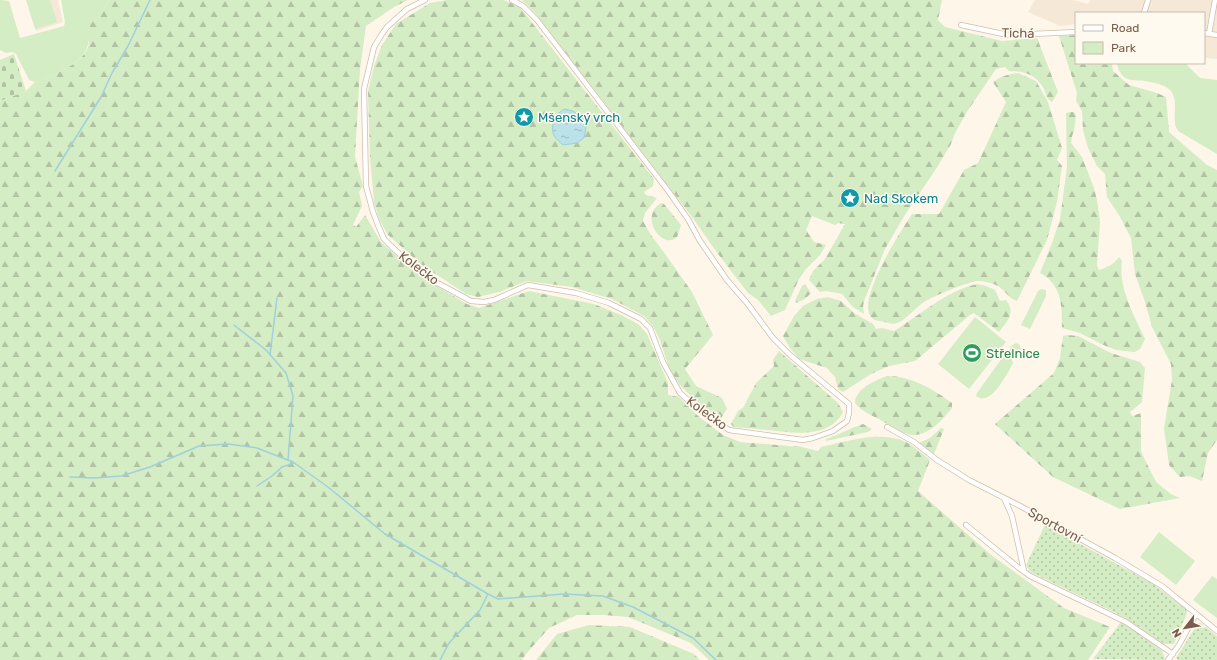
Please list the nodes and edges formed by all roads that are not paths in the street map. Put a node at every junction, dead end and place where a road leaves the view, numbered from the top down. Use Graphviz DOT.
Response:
graph roads {
  1 [pos="425,0"];
  2 [pos="512,0"];
  3 [pos="1148,0"];
  4 [pos="1215,0"];
  5 [pos="1144,12"];
  6 [pos="961,25"];
  7 [pos="1075,32"];
  8 [pos="1206,33"];
  9 [pos="1217,35"];
  10 [pos="887,427"];
  11 [pos="1004,498"];
  12 [pos="966,525"];
  13 [pos="1024,571"];
  14 [pos="1196,614"];
  15 [pos="1217,631"];
  16 [pos="1172,654"];
  17 [pos="1168,660"];
  1 -- 2 [label="street, Kolečko"];
  3 -- 5 [label="street"];
  4 -- 8 [label="street"];
  6 -- 7 [label="street, Tichá"];
  8 -- 9 [label="street"];
  10 -- 11 [label="street, Sportovní"];
  11 -- 13 [label="street"];
  11 -- 14 [label="street, Sportovní"];
  12 -- 13 [label="street"];
  13 -- 16 [label="street"];
  14 -- 15 [label="street, Sportovní"];
  14 -- 16 [label="street"];
  16 -- 17 [label="street"];
}
